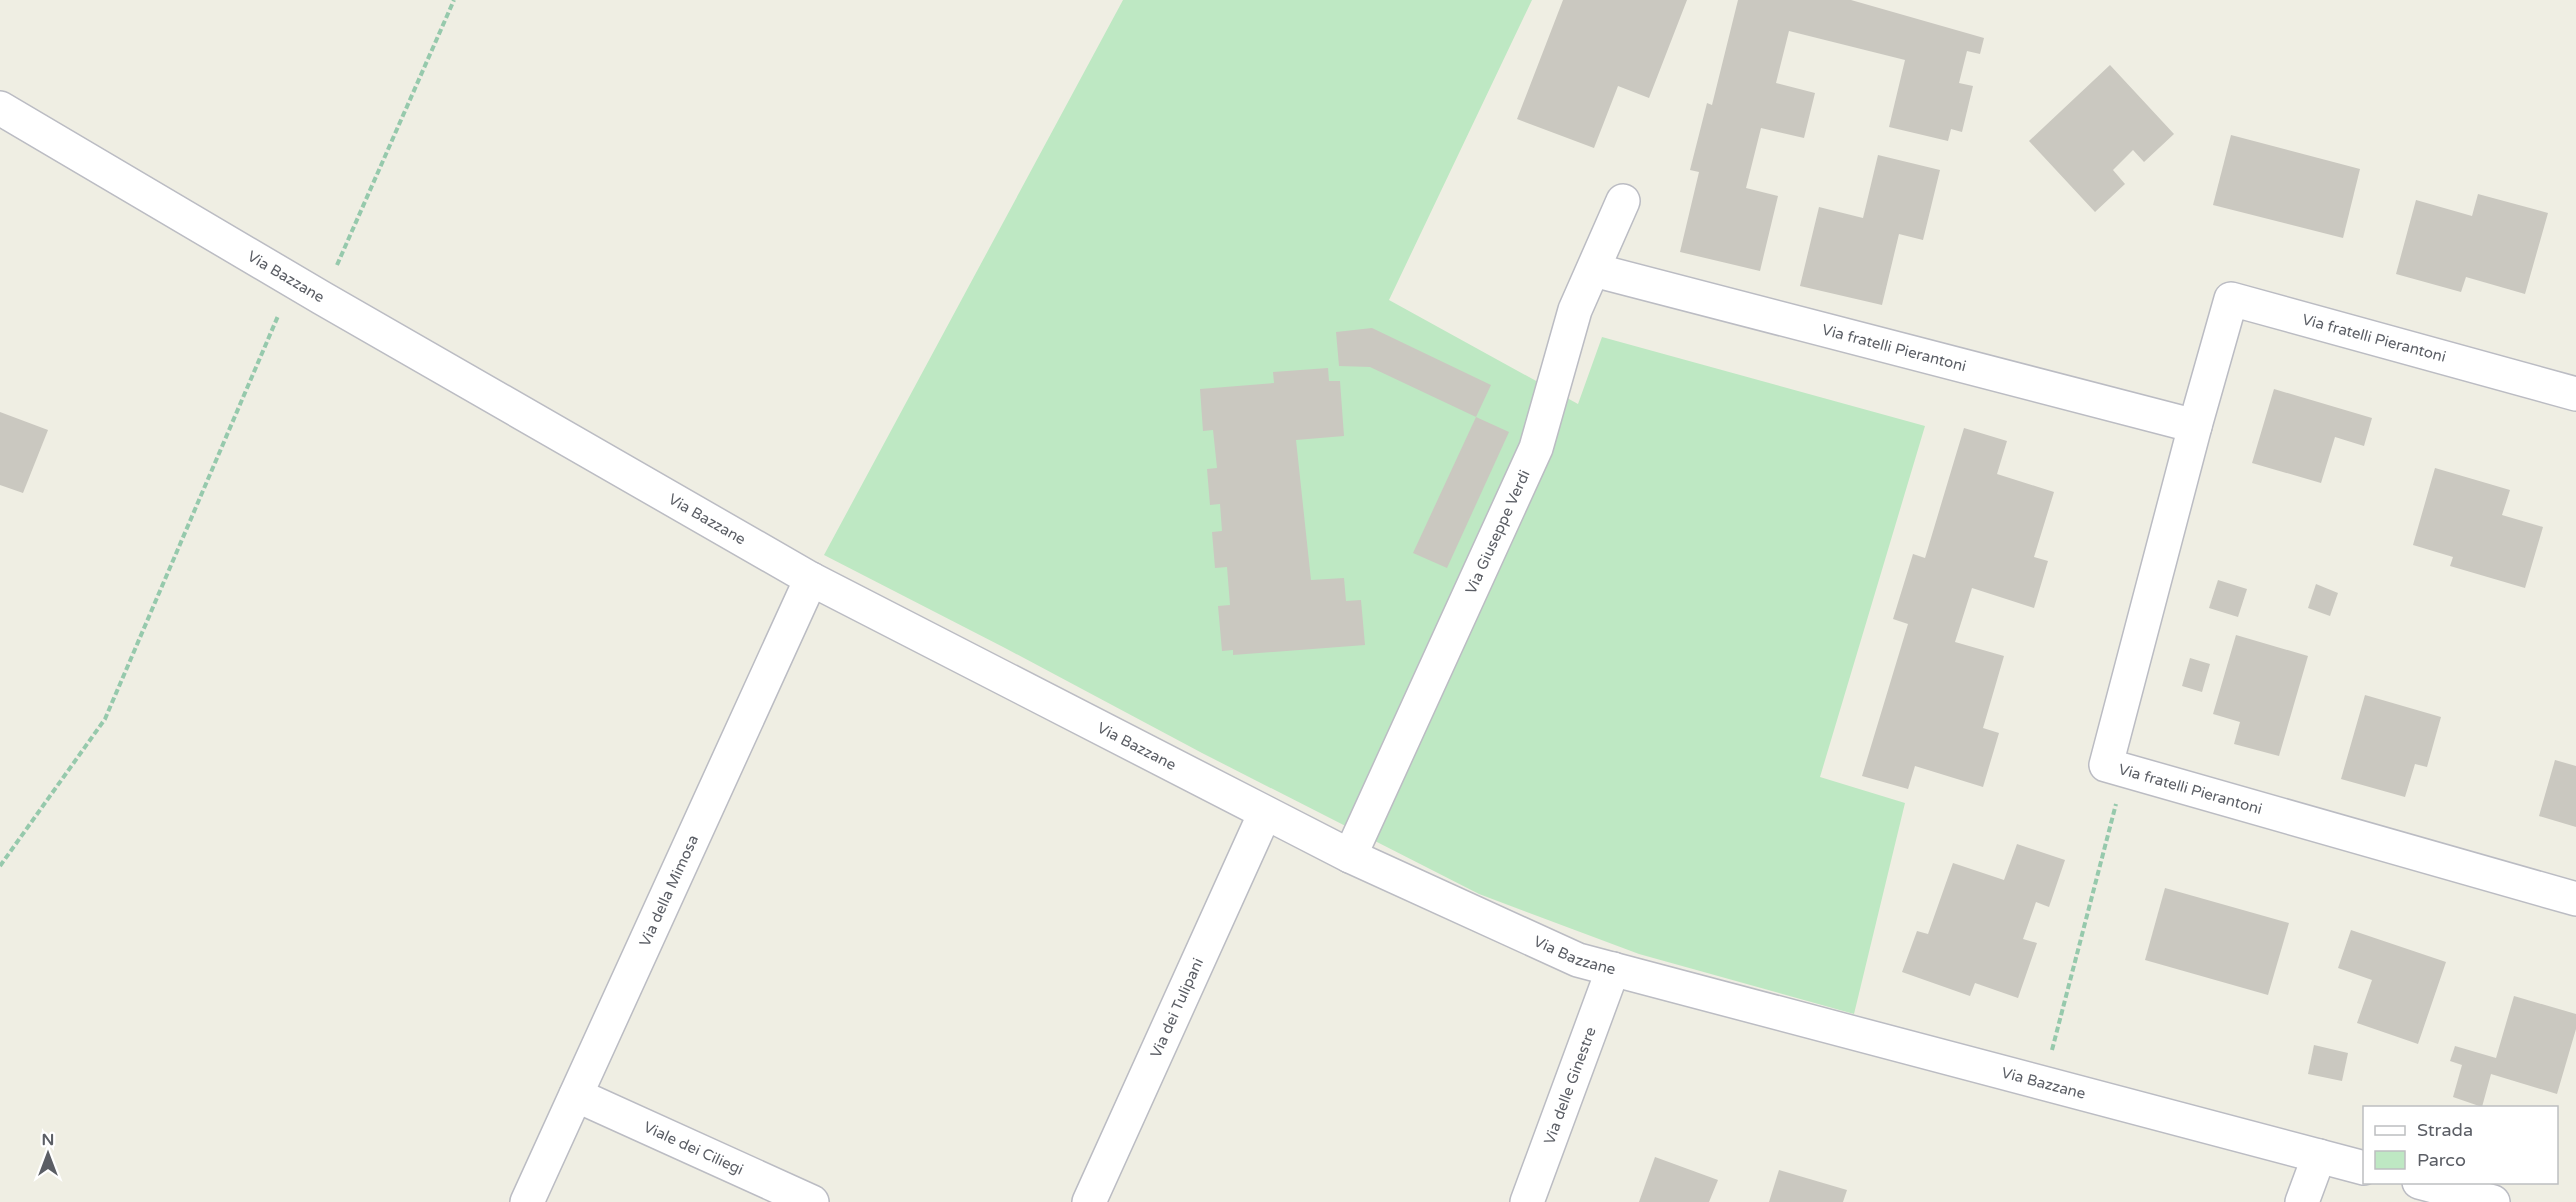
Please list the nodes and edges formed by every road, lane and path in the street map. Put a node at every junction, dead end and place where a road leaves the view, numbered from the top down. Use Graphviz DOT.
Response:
graph roads {
  1 [pos="454,0"];
  2 [pos="0,108"];
  3 [pos="1623,201"];
  4 [pos="1594,270"];
  5 [pos="322,298"];
  6 [pos="278,308"];
  7 [pos="2576,394"];
  8 [pos="2195,426"];
  9 [pos="811,579"];
  10 [pos="2125,771"];
  11 [pos="1265,813"];
  12 [pos="1350,856"];
  13 [pos="0,866"];
  14 [pos="2576,899"];
  15 [pos="1613,969"];
  16 [pos="2052,1051"];
  17 [pos="576,1095"];
  18 [pos="2319,1156"];
  19 [pos="2363,1168"];
  20 [pos="2426,1184"];
  21 [pos="527,1202"];
  22 [pos="812,1202"];
  23 [pos="1089,1202"];
  24 [pos="1527,1202"];
  25 [pos="2302,1202"];
  26 [pos="2493,1202"];
  1 -- 5 [label="path"];
  2 -- 5 [label="street, Via Bazzane"];
  3 -- 4 [label="street, Via Giuseppe Verdi"];
  4 -- 8 [label="street, Via fratelli Pierantoni"];
  4 -- 12 [label="street, Via Giuseppe Verdi"];
  5 -- 9 [label="street, Via Bazzane"];
  6 -- 13 [label="path"];
  7 -- 8 [label="street, Via fratelli Pierantoni"];
  8 -- 10 [label="street, Via fratelli Pierantoni"];
  9 -- 11 [label="street, Via Bazzane"];
  9 -- 17 [label="street, Via della Mimosa"];
  10 -- 14 [label="street, Via fratelli Pierantoni"];
  10 -- 16 [label="path"];
  11 -- 12 [label="street, Via Bazzane"];
  11 -- 23 [label="street, Via dei Tulipani"];
  12 -- 15 [label="street, Via Bazzane"];
  15 -- 18 [label="street, Via Bazzane"];
  15 -- 24 [label="street, Via delle Ginestre"];
  17 -- 21 [label="street, Via della Mimosa"];
  17 -- 22 [label="street, Viale dei Ciliegi"];
  18 -- 19 [label="street, Via Bazzane"];
  18 -- 25 [label="street"];
  20 -- 26 [label="street"];
}
